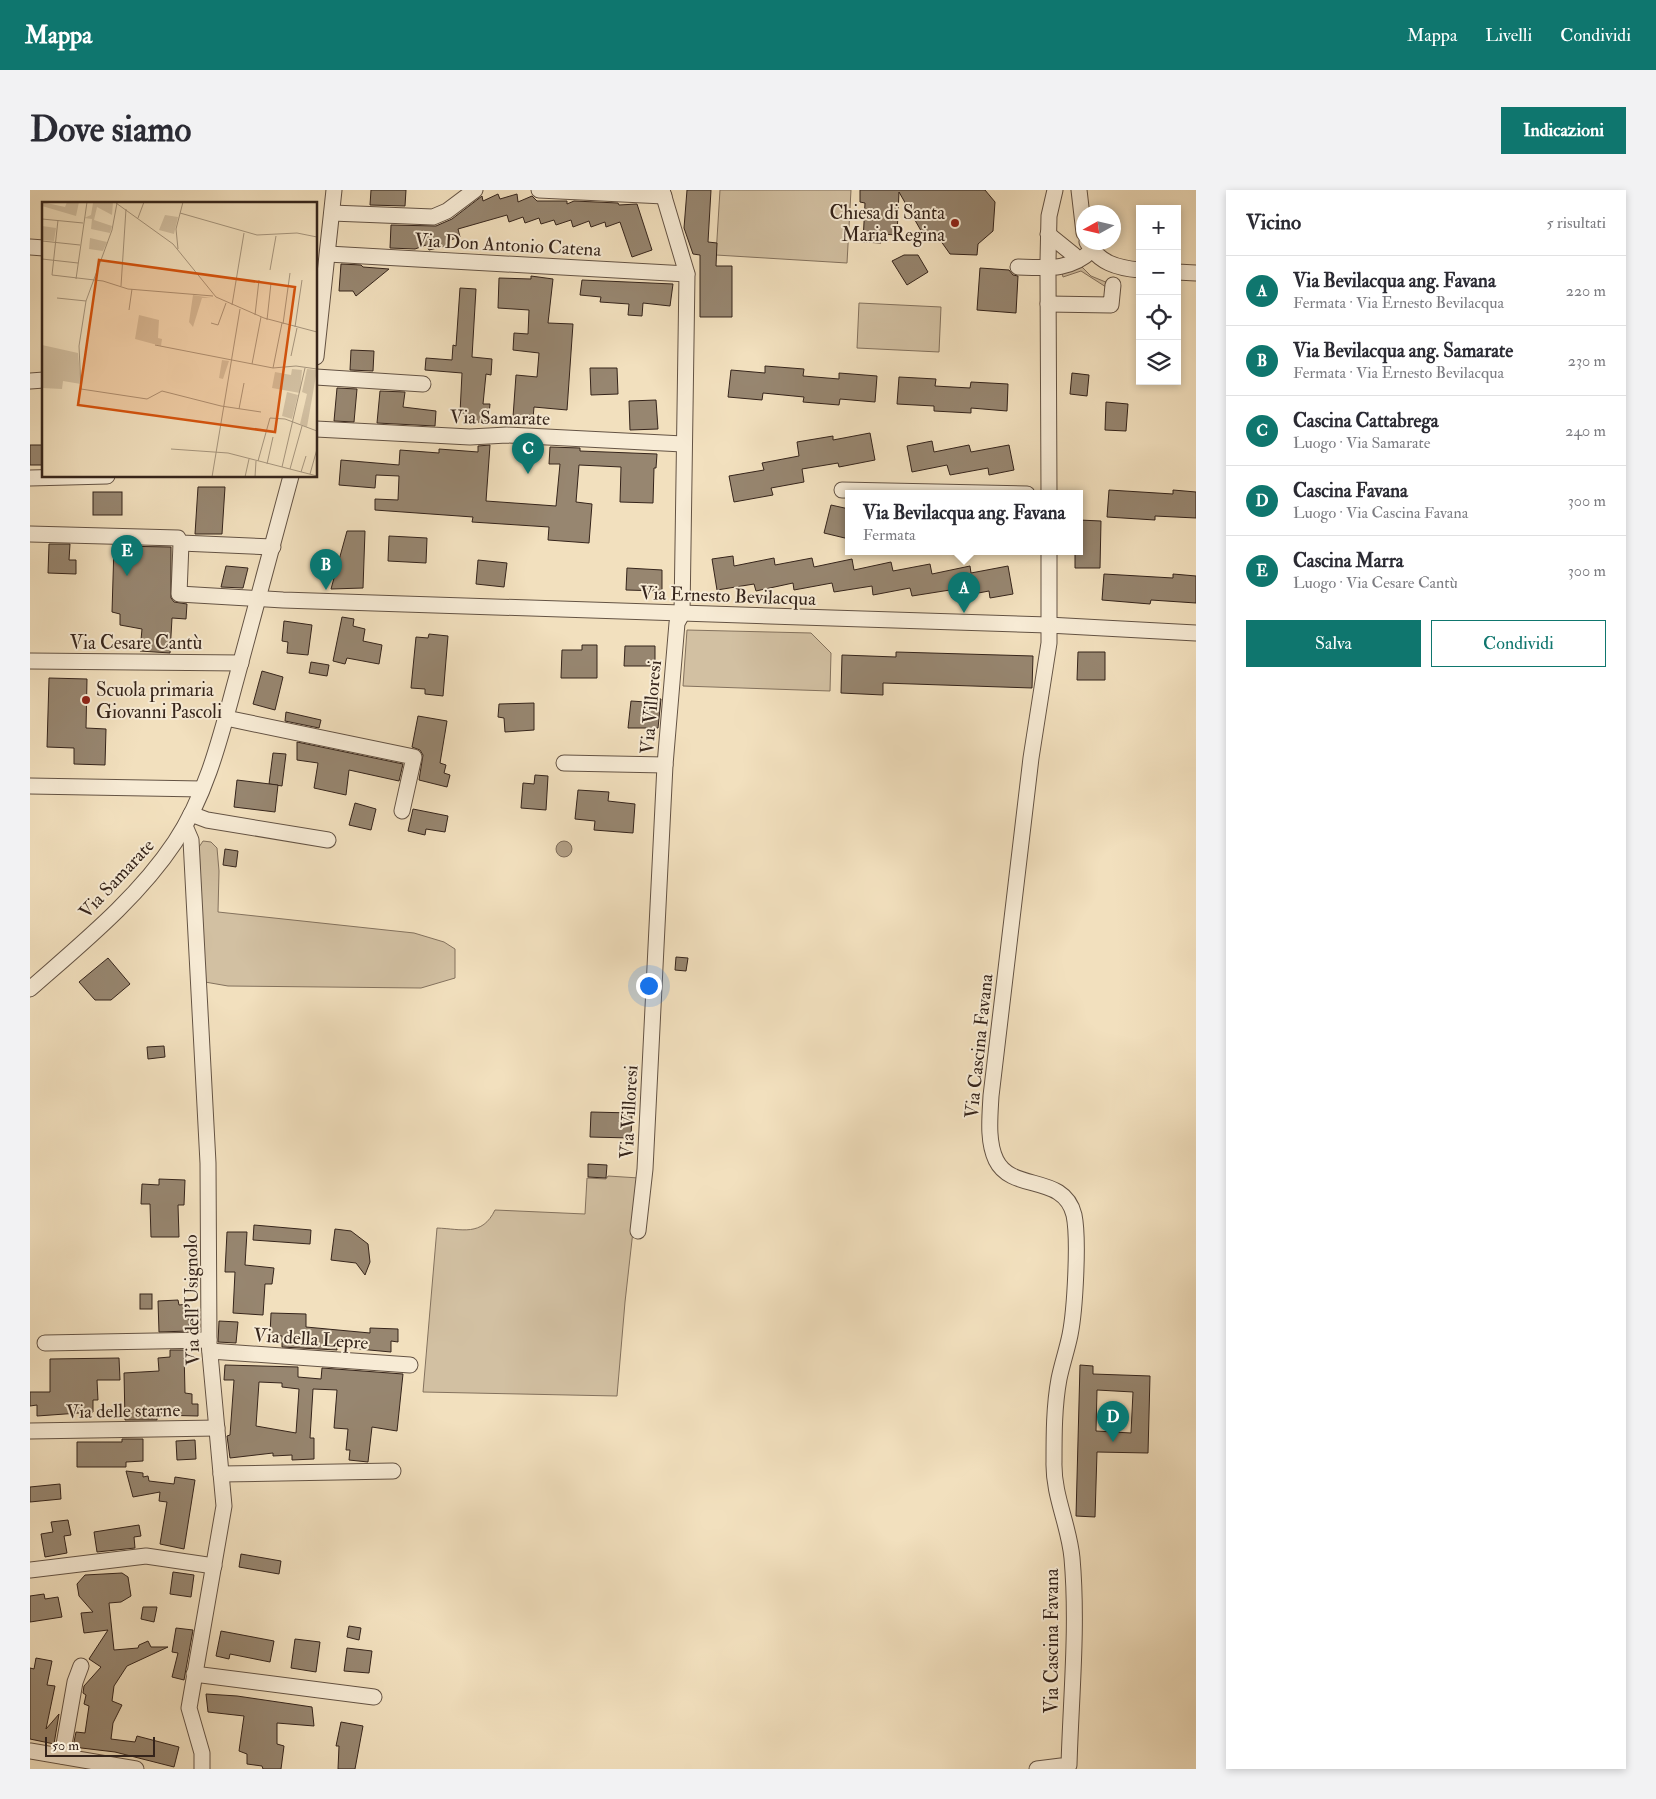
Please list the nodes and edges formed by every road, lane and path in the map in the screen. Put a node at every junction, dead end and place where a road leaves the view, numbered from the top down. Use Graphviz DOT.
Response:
graph roads {
  1 [pos="334,190"];
  2 [pos="475,190"];
  3 [pos="539,190"];
  4 [pos="1055,190"];
  5 [pos="1079,190"];
  6 [pos="663,193"];
  7 [pos="1081,205"];
  8 [pos="332,213"];
  9 [pos="1048,234"];
  10 [pos="324,247"];
  11 [pos="1087,250"];
  12 [pos="1094,250"];
  13 [pos="1074,255"];
  14 [pos="1018,266"];
  15 [pos="1134,269"];
  16 [pos="1181,272"];
  17 [pos="1196,273"];
  18 [pos="687,274"];
  19 [pos="1113,285"];
  20 [pos="1048,304"];
  21 [pos="319,316"];
  22 [pos="318,330"];
  23 [pos="318,377"];
  24 [pos="423,384"];
  25 [pos="318,428"];
  26 [pos="683,444"];
  27 [pos="290,478"];
  28 [pos="842,490"];
  29 [pos="845,490"];
  30 [pos="1049,490"];
  31 [pos="30,534"];
  32 [pos="181,542"];
  33 [pos="273,547"];
  34 [pos="1049,555"];
  35 [pos="259,598"];
  36 [pos="682,614"];
  37 [pos="1048,625"];
  38 [pos="1196,633"];
  39 [pos="30,661"];
  40 [pos="241,663"];
  41 [pos="226,718"];
  42 [pos="564,763"];
  43 [pos="665,765"];
  44 [pos="30,786"];
  45 [pos="202,789"];
  46 [pos="402,811"];
  47 [pos="188,820"];
  48 [pos="328,840"];
  49 [pos="30,990"];
  50 [pos="638,1231"];
  51 [pos="45,1343"];
  52 [pos="209,1346"];
  53 [pos="410,1365"];
  54 [pos="217,1428"];
  55 [pos="30,1432"];
  56 [pos="393,1471"];
  57 [pos="222,1474"];
  58 [pos="214,1566"];
  59 [pos="30,1570"];
  60 [pos="81,1666"];
  61 [pos="194,1674"];
  62 [pos="374,1697"];
  63 [pos="30,1751"];
  64 [pos="65,1760"];
  65 [pos="136,1769"];
  66 [pos="202,1769"];
  67 [pos="1037,1769"];
  1 -- 8 [label="street"];
  2 -- 8 [label="street"];
  3 -- 6 [label="street"];
  4 -- 9 [label="street"];
  5 -- 7 [label="street"];
  6 -- 18 [label="street, Via Villoresi"];
  8 -- 10 [label="street"];
  9 -- 13 [label="street"];
  9 -- 20 [label="street"];
  10 -- 18 [label="street, Via Don Antonio Catena"];
  10 -- 21 [label="street"];
  11 -- 14 [label="street"];
  12 -- 15 [label="street"];
  16 -- 17 [label="street"];
  18 -- 26 [label="street, Via Villoresi"];
  19 -- 20 [label="street"];
  20 -- 30 [label="street"];
  21 -- 22 [label="street"];
  23 -- 24 [label="street"];
  25 -- 26 [label="street, Via Samarate"];
  26 -- 36 [label="street, Via Villoresi"];
  27 -- 33 [label="street, Via Samarate"];
  28 -- 29 [label="street"];
  31 -- 32 [label="street"];
  32 -- 33 [label="street"];
  32 -- 35 [label="street, Via Ernesto Bevilacqua"];
  33 -- 35 [label="street, Via Samarate"];
  34 -- 37 [label="street, Via Cascina Favana"];
  35 -- 36 [label="street, Via Ernesto Bevilacqua"];
  35 -- 40 [label="street, Via Samarate"];
  36 -- 37 [label="street, Via Ernesto Bevilacqua"];
  36 -- 43 [label="street, Via Villoresi"];
  37 -- 38 [label="street, Via Ernesto Bevilacqua"];
  37 -- 67 [label="street, Via Cascina Favana"];
  39 -- 40 [label="street, Via Cesare Cantù"];
  40 -- 41 [label="street, Via Samarate"];
  41 -- 45 [label="street, Via Samarate"];
  41 -- 46 [label="street"];
  42 -- 43 [label="street"];
  43 -- 50 [label="street, Via Villoresi"];
  44 -- 45 [label="street"];
  45 -- 47 [label="street, Via Samarate"];
  47 -- 48 [label="street"];
  47 -- 49 [label="street, Via Samarate"];
  47 -- 52 [label="street, Via dell'Usignolo"];
  51 -- 52 [label="street, Via della Lepre"];
  52 -- 53 [label="street, Via della Lepre"];
  52 -- 54 [label="street, Via dell'Usignolo"];
  54 -- 55 [label="street, Via delle starne"];
  54 -- 57 [label="street, Via dell'Usignolo"];
  56 -- 57 [label="street"];
  57 -- 58 [label="street, Via dell'Usignolo"];
  58 -- 59 [label="street"];
  58 -- 61 [label="street, Via dell'Usignolo"];
  60 -- 64 [label="street"];
  61 -- 62 [label="street"];
  61 -- 66 [label="street, Via dell'Usignolo"];
  63 -- 64 [label="street"];
  64 -- 65 [label="street"];
}
